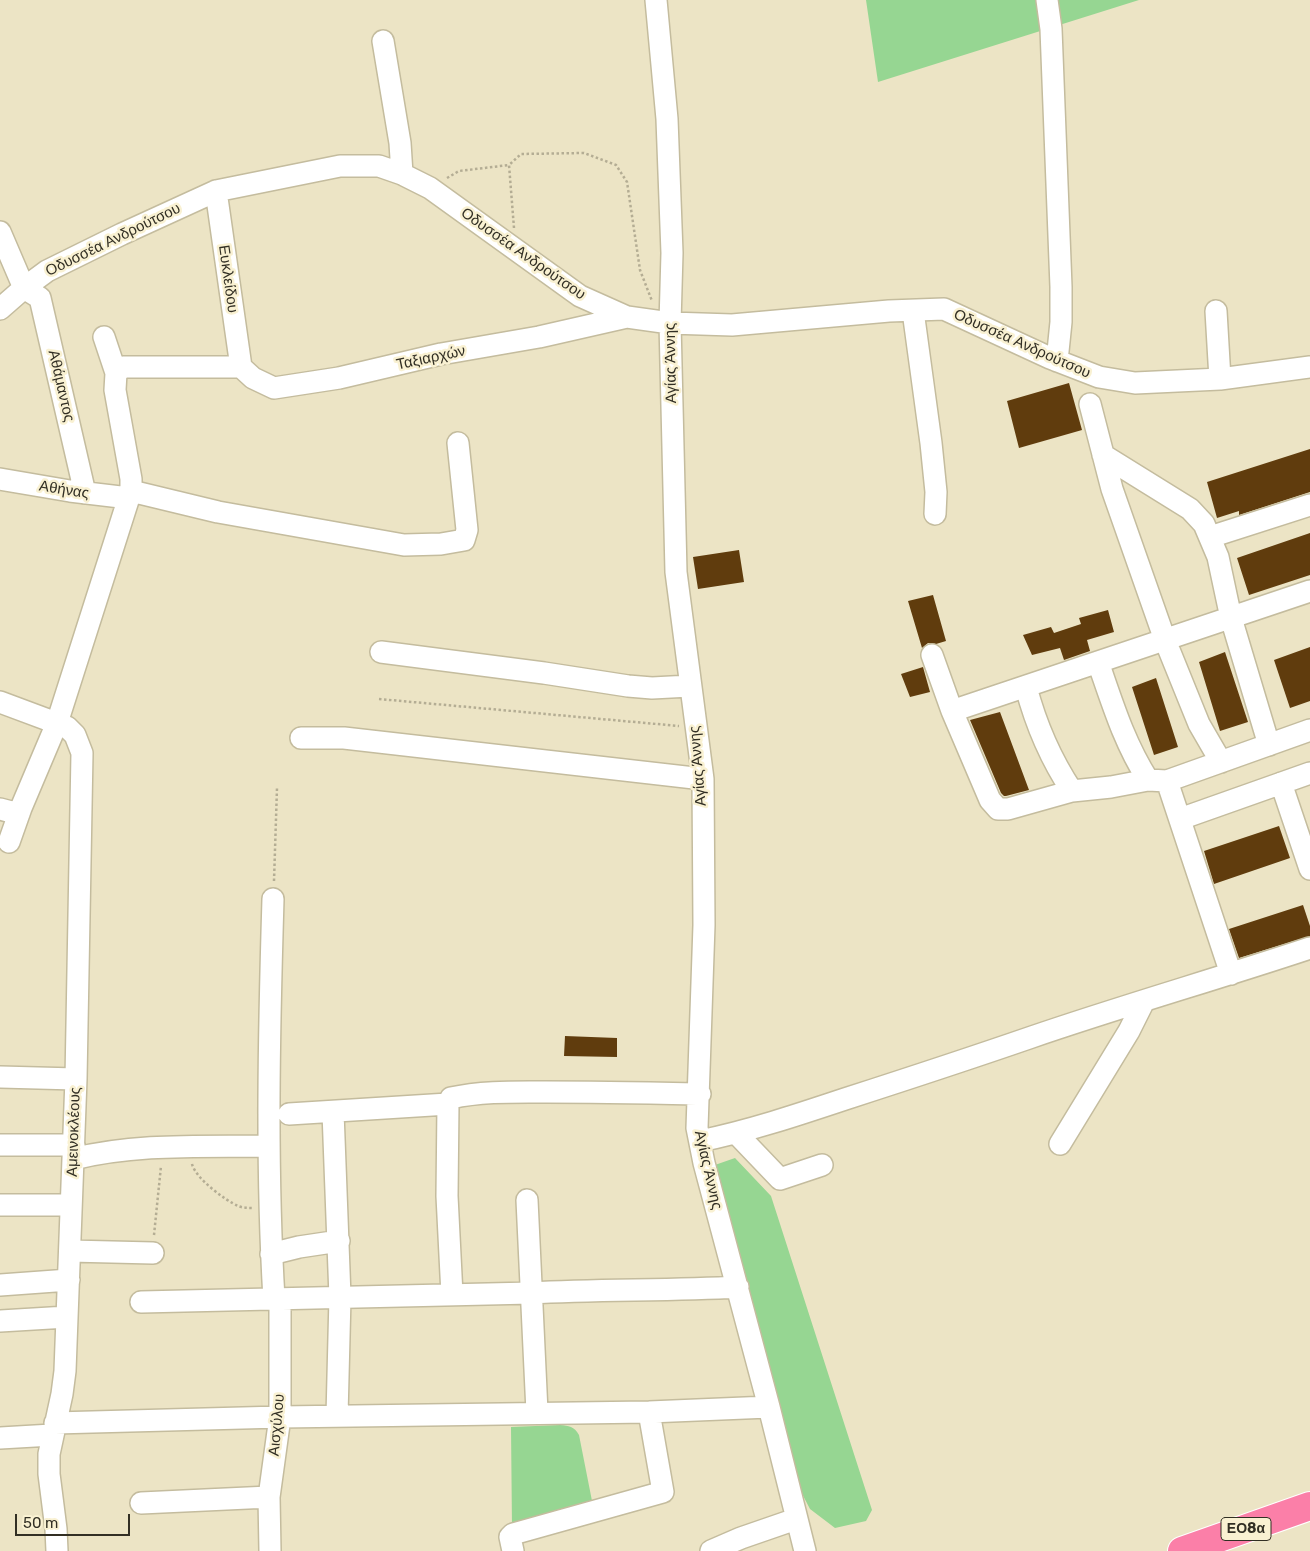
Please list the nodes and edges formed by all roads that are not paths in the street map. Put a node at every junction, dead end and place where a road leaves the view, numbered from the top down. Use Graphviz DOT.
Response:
graph roads {
  1 [pos="656,0"];
  2 [pos="1047,0"];
  3 [pos="383,41"];
  4 [pos="402,174"];
  5 [pos="216,191"];
  6 [pos="0,232"];
  7 [pos="24,288"];
  8 [pos="0,309"];
  9 [pos="913,311"];
  10 [pos="1216,311"];
  11 [pos="627,317"];
  12 [pos="665,323"];
  13 [pos="104,337"];
  14 [pos="1057,360"];
  15 [pos="241,367"];
  16 [pos="1310,367"];
  17 [pos="116,373"];
  18 [pos="1220,379"];
  19 [pos="1090,404"];
  20 [pos="458,443"];
  21 [pos="1103,455"];
  22 [pos="0,479"];
  23 [pos="85,493"];
  24 [pos="130,495"];
  25 [pos="1310,505"];
  26 [pos="935,514"];
  27 [pos="1210,537"];
  28 [pos="1310,591"];
  29 [pos="1231,618"];
  30 [pos="1165,640"];
  31 [pos="381,652"];
  32 [pos="932,655"];
  33 [pos="1098,662"];
  34 [pos="690,686"];
  35 [pos="1026,687"];
  36 [pos="0,702"];
  37 [pos="952,711"];
  38 [pos="57,723"];
  39 [pos="1310,730"];
  40 [pos="300,738"];
  41 [pos="1269,745"];
  42 [pos="1221,762"];
  43 [pos="1310,773"];
  44 [pos="703,779"];
  45 [pos="1158,781"];
  46 [pos="1281,784"];
  47 [pos="1072,792"];
  48 [pos="9,812"];
  49 [pos="1180,818"];
  50 [pos="9,842"];
  51 [pos="1310,869"];
  52 [pos="273,899"];
  53 [pos="1310,948"];
  54 [pos="1231,974"];
  55 [pos="1144,1001"];
  56 [pos="0,1077"];
  57 [pos="76,1079"];
  58 [pos="700,1094"];
  59 [pos="448,1104"];
  60 [pos="333,1112"];
  61 [pos="289,1114"];
  62 [pos="736,1133"];
  63 [pos="700,1141"];
  64 [pos="1060,1144"];
  65 [pos="0,1146"];
  66 [pos="268,1146"];
  67 [pos="74,1152"];
  68 [pos="822,1165"];
  69 [pos="527,1200"];
  70 [pos="0,1205"];
  71 [pos="71,1205"];
  72 [pos="339,1241"];
  73 [pos="70,1251"];
  74 [pos="153,1253"];
  75 [pos="271,1254"];
  76 [pos="69,1280"];
  77 [pos="0,1285"];
  78 [pos="738,1287"];
  79 [pos="531,1293"];
  80 [pos="452,1295"];
  81 [pos="340,1297"];
  82 [pos="277,1299"];
  83 [pos="141,1302"];
  84 [pos="67,1317"];
  85 [pos="0,1321"];
  86 [pos="769,1408"];
  87 [pos="537,1412"];
  88 [pos="649,1412"];
  89 [pos="337,1416"];
  90 [pos="280,1417"];
  91 [pos="54,1429"];
  92 [pos="0,1438"];
  93 [pos="269,1497"];
  94 [pos="141,1503"];
  95 [pos="1310,1506"];
  96 [pos="796,1519"];
  97 [pos="57,1551"];
  98 [pos="270,1551"];
  99 [pos="513,1551"];
  100 [pos="711,1551"];
  101 [pos="805,1551"];
  102 [pos="1182,1551"];
  1 -- 12 [label="street, Αγίας Άννης"];
  2 -- 14 [label="street"];
  3 -- 4 [label="street"];
  4 -- 5 [label="street, Οδυσσέα Ανδρούτσου"];
  4 -- 11 [label="street, Οδυσσέα Ανδρούτσου"];
  5 -- 7 [label="street, Οδυσσέα Ανδρούτσου"];
  5 -- 15 [label="street, Ευκλείδου"];
  6 -- 7 [label="street"];
  7 -- 8 [label="street, Οδυσσέα Ανδρούτσου"];
  7 -- 23 [label="street, Αθάμαντος"];
  9 -- 12 [label="street, Οδυσσέα Ανδρούτσου"];
  9 -- 14 [label="street, Οδυσσέα Ανδρούτσου"];
  9 -- 26 [label="street"];
  10 -- 18 [label="street"];
  11 -- 12 [label="street, Οδυσσέα Ανδρούτσου"];
  11 -- 15 [label="street, Ταξιαρχών"];
  12 -- 34 [label="street, Αγίας Άννης"];
  13 -- 17 [label="street"];
  14 -- 18 [label="street, Οδυσσέα Ανδρούτσου"];
  15 -- 17 [label="street"];
  16 -- 18 [label="street, Οδυσσέα Ανδρούτσου"];
  17 -- 24 [label="street"];
  19 -- 21 [label="street"];
  20 -- 24 [label="street, Αθήνας"];
  21 -- 27 [label="street"];
  21 -- 30 [label="street"];
  22 -- 23 [label="street, Αθήνας"];
  23 -- 24 [label="street, Αθήνας"];
  24 -- 38 [label="street"];
  25 -- 27 [label="street"];
  27 -- 29 [label="street"];
  28 -- 29 [label="street"];
  29 -- 30 [label="street"];
  29 -- 41 [label="street"];
  30 -- 33 [label="street"];
  30 -- 42 [label="street"];
  31 -- 34 [label="street"];
  32 -- 37 [label="street"];
  33 -- 35 [label="street"];
  33 -- 45 [label="street"];
  34 -- 44 [label="street, Αγίας Άννης"];
  35 -- 37 [label="street"];
  35 -- 47 [label="street"];
  36 -- 38 [label="street, Αμεινοκλέους"];
  37 -- 47 [label="street"];
  38 -- 48 [label="street"];
  38 -- 57 [label="street, Αμεινοκλέους"];
  39 -- 41 [label="street"];
  40 -- 44 [label="street"];
  41 -- 42 [label="street"];
  42 -- 45 [label="street"];
  43 -- 46 [label="street"];
  44 -- 58 [label="street, Αγίας Άννης"];
  45 -- 47 [label="street"];
  45 -- 49 [label="street"];
  46 -- 49 [label="street"];
  46 -- 51 [label="street"];
  48 -- 50 [label="street"];
  49 -- 54 [label="street"];
  52 -- 66 [label="street, Αισχύλου"];
  53 -- 54 [label="street"];
  54 -- 55 [label="street"];
  55 -- 62 [label="street"];
  55 -- 64 [label="street"];
  56 -- 57 [label="street"];
  57 -- 67 [label="street, Αμεινοκλέους"];
  58 -- 59 [label="street"];
  58 -- 63 [label="street, Αγίας Άννης"];
  59 -- 60 [label="street"];
  59 -- 80 [label="street"];
  60 -- 61 [label="street"];
  60 -- 72 [label="street"];
  62 -- 63 [label="street"];
  62 -- 68 [label="street"];
  63 -- 78 [label="street, Αγίας Άννης"];
  65 -- 67 [label="street"];
  66 -- 67 [label="street"];
  66 -- 75 [label="street, Αισχύλου"];
  67 -- 71 [label="street, Αμεινοκλέους"];
  69 -- 79 [label="street"];
  70 -- 71 [label="street"];
  71 -- 73 [label="street, Αμεινοκλέους"];
  72 -- 75 [label="street"];
  72 -- 81 [label="street"];
  73 -- 74 [label="street"];
  73 -- 76 [label="street, Αμεινοκλέους"];
  75 -- 82 [label="street, Αισχύλου"];
  76 -- 77 [label="street"];
  76 -- 84 [label="street, Αμεινοκλέους"];
  78 -- 79 [label="street"];
  78 -- 86 [label="street, Αγίας Άννης"];
  79 -- 80 [label="street"];
  79 -- 87 [label="street"];
  80 -- 81 [label="street"];
  81 -- 82 [label="street"];
  81 -- 89 [label="street"];
  82 -- 83 [label="street"];
  82 -- 90 [label="street, Αισχύλου"];
  84 -- 85 [label="street"];
  84 -- 91 [label="street, Αμεινοκλέους"];
  86 -- 88 [label="street"];
  86 -- 96 [label="street, Αγίας Άννης"];
  87 -- 88 [label="street"];
  87 -- 89 [label="street"];
  88 -- 99 [label="street"];
  89 -- 90 [label="street"];
  90 -- 91 [label="street"];
  90 -- 93 [label="street, Αισχύλου"];
  91 -- 92 [label="street"];
  91 -- 97 [label="street, Αμεινοκλέους"];
  93 -- 94 [label="street"];
  93 -- 98 [label="street, Αισχύλου"];
  95 -- 102 [label="highway, ΕΟ8α"];
  96 -- 100 [label="street"];
  96 -- 101 [label="street, Αγίας Άννης"];
}
